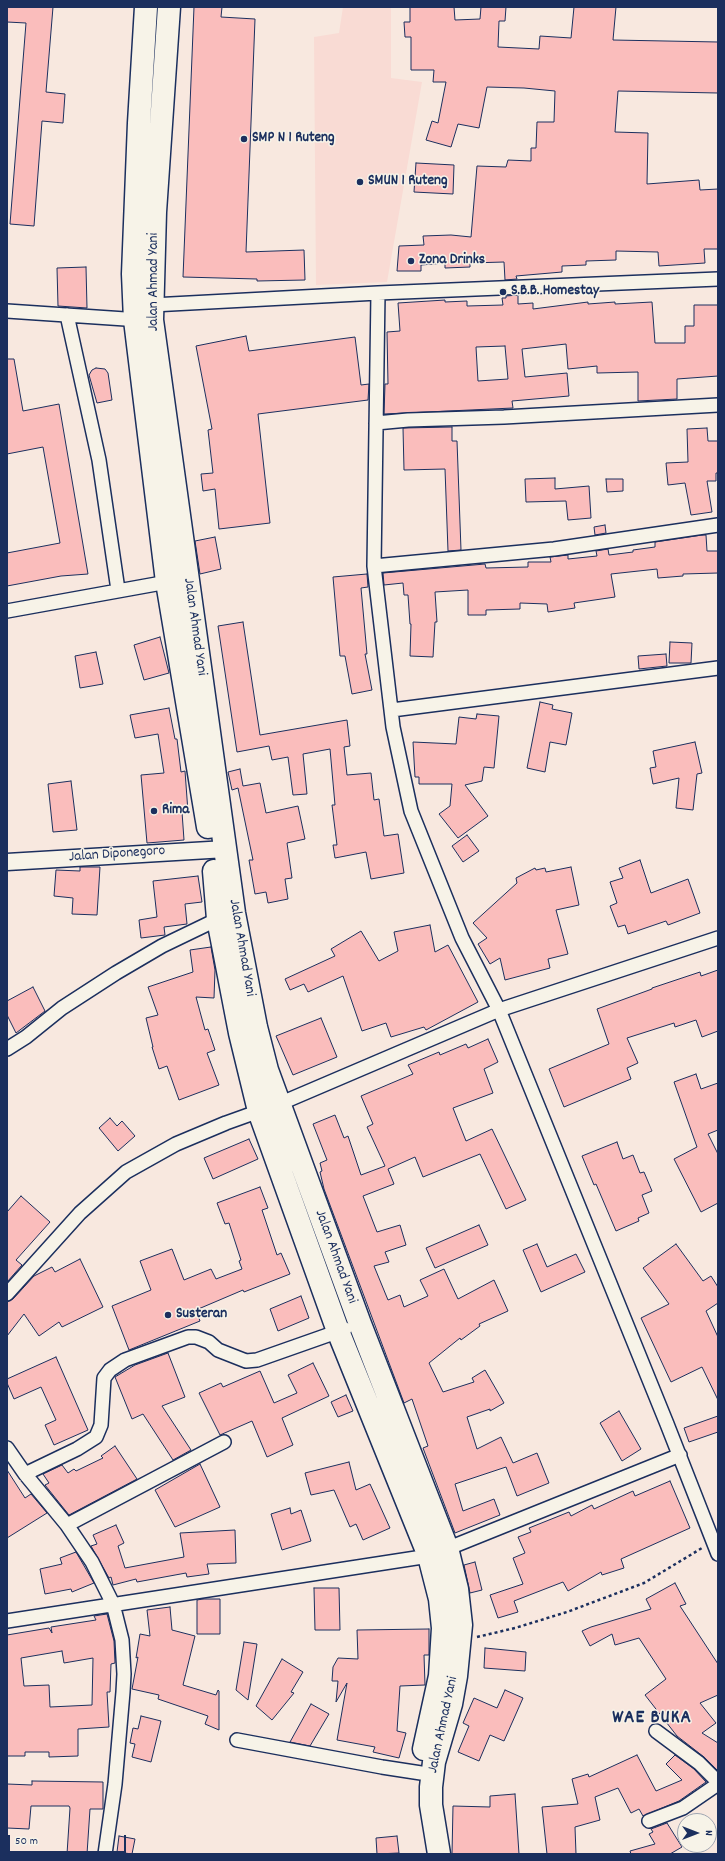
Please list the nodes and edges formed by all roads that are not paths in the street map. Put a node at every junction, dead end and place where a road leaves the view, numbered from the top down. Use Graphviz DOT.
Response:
graph roads {
  1 [pos="146,7"];
  2 [pos="169,7"];
  3 [pos="161,122"];
  4 [pos="139,123"];
  5 [pos="718,279"];
  6 [pos="378,293"];
  7 [pos="7,311"];
  8 [pos="67,315"];
  9 [pos="146,315"];
  10 [pos="718,405"];
  11 [pos="376,423"];
  12 [pos="718,525"];
  13 [pos="374,566"];
  14 [pos="177,580"];
  15 [pos="118,590"];
  16 [pos="7,611"];
  17 [pos="718,668"];
  18 [pos="392,710"];
  19 [pos="219,849"];
  20 [pos="7,862"];
  21 [pos="218,919"];
  22 [pos="718,938"];
  23 [pos="499,1010"];
  24 [pos="7,1049"];
  25 [pos="279,1104"];
  26 [pos="259,1111"];
  27 [pos="7,1294"];
  28 [pos="360,1324"];
  29 [pos="338,1331"];
  30 [pos="224,1442"];
  31 [pos="7,1448"];
  32 [pos="680,1455"];
  33 [pos="25,1474"];
  34 [pos="67,1525"];
  35 [pos="438,1552"];
  36 [pos="718,1554"];
  37 [pos="113,1604"];
  38 [pos="7,1621"];
  39 [pos="656,1731"];
  40 [pos="237,1740"];
  41 [pos="425,1765"];
  42 [pos="718,1783"];
  43 [pos="649,1821"];
  44 [pos="105,1854"];
  45 [pos="426,1854"];
  46 [pos="439,1854"];
  1 -- 4 [label="highway, Jalan Ahmad Yani"];
  2 -- 3 [label="highway, Jalan Ahmad Yani"];
  3 -- 4 [label="highway"];
  3 -- 9 [label="highway, Jalan Ahmad Yani"];
  4 -- 9 [label="highway, Jalan Ahmad Yani"];
  5 -- 6 [label="street"];
  6 -- 9 [label="street"];
  6 -- 11 [label="street"];
  7 -- 8 [label="street"];
  8 -- 9 [label="street"];
  8 -- 15 [label="street"];
  9 -- 14 [label="highway, Jalan Ahmad Yani"];
  10 -- 11 [label="street"];
  11 -- 13 [label="street"];
  12 -- 13 [label="street"];
  13 -- 18 [label="street"];
  14 -- 15 [label="street"];
  14 -- 19 [label="highway, Jalan Ahmad Yani"];
  15 -- 16 [label="street"];
  17 -- 18 [label="street"];
  18 -- 23 [label="street"];
  19 -- 20 [label="street, Jalan Diponegoro"];
  19 -- 21 [label="highway, Jalan Ahmad Yani"];
  19 -- 25 [label="highway, Jalan Ahmad Yani"];
  21 -- 24 [label="street"];
  21 -- 26 [label="highway, Jalan Ahmad Yani"];
  22 -- 23 [label="street"];
  23 -- 25 [label="street"];
  23 -- 32 [label="street"];
  25 -- 26 [label="street"];
  25 -- 28 [label="highway, Jalan Ahmad Yani"];
  26 -- 27 [label="street"];
  26 -- 29 [label="highway, Jalan Ahmad Yani"];
  28 -- 29 [label="street"];
  28 -- 35 [label="highway, Jalan Ahmad Yani"];
  29 -- 33 [label="street"];
  29 -- 35 [label="highway, Jalan Ahmad Yani"];
  30 -- 34 [label="street"];
  31 -- 33 [label="street"];
  32 -- 35 [label="street"];
  32 -- 36 [label="street"];
  33 -- 34 [label="street"];
  34 -- 37 [label="street"];
  35 -- 37 [label="street"];
  35 -- 41 [label="highway, Jalan Ahmad Yani"];
  35 -- 41 [label="highway, Jalan Ahmad Yani"];
  37 -- 38 [label="street"];
  37 -- 44 [label="street"];
  39 -- 42 [label="street"];
  40 -- 41 [label="street"];
  41 -- 45 [label="highway, Jalan Ahmad Yani"];
  41 -- 46 [label="highway, Jalan Ahmad Yani"];
  42 -- 43 [label="street"];
}
